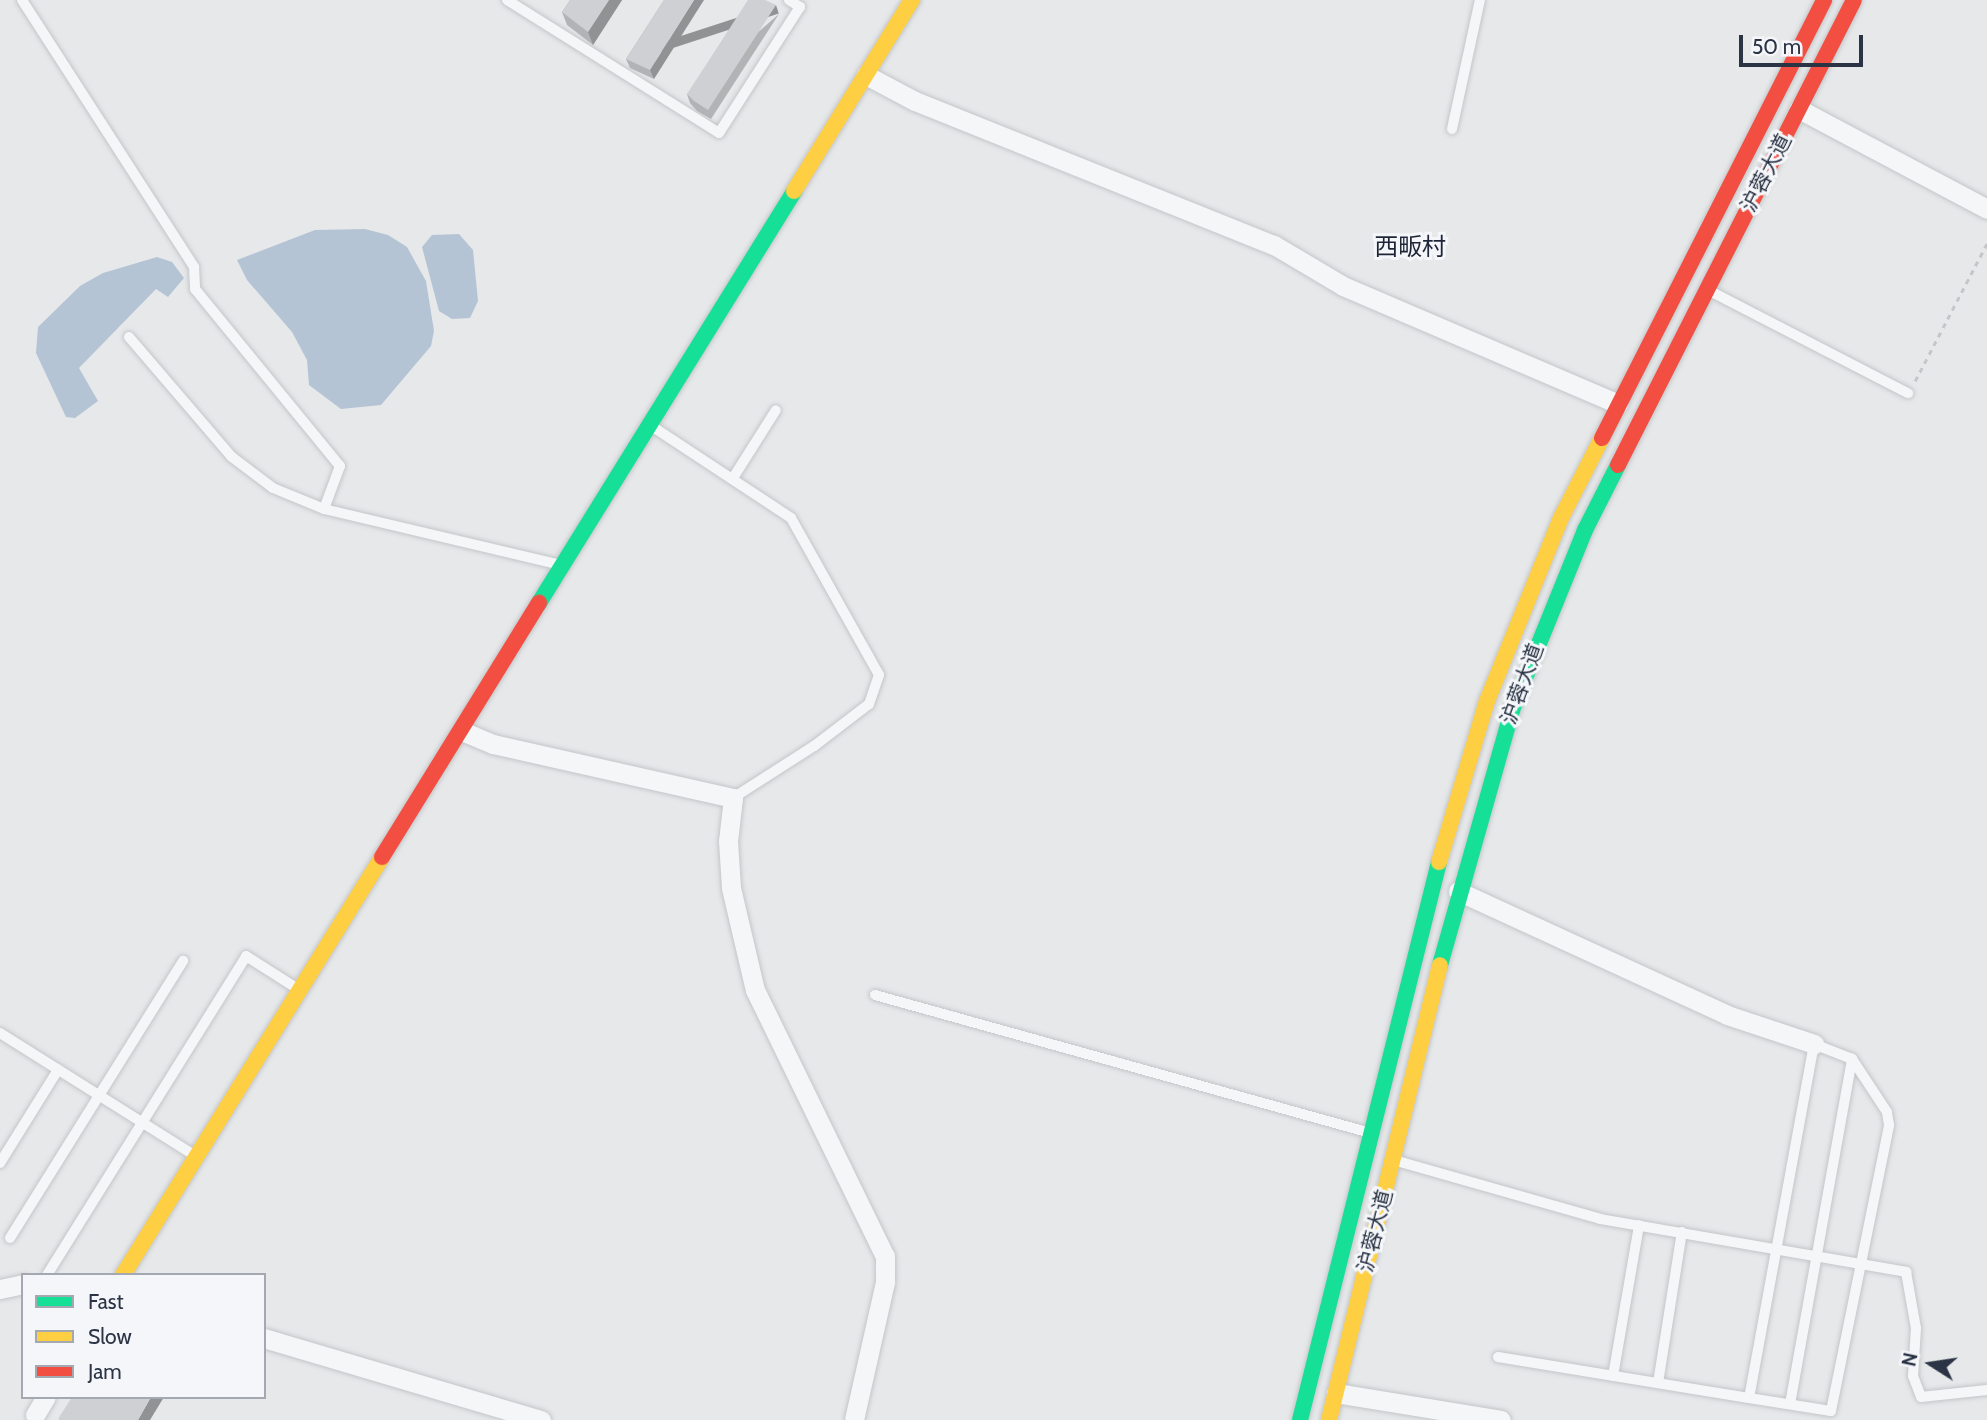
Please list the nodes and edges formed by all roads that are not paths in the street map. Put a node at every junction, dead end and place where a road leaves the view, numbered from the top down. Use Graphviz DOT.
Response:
graph roads {
  1 [pos="22,0"];
  2 [pos="507,0"];
  3 [pos="789,0"];
  4 [pos="912,0"];
  5 [pos="1480,0"];
  6 [pos="1824,0"];
  7 [pos="1854,0"];
  8 [pos="866,75"];
  9 [pos="1799,109"];
  10 [pos="1452,129"];
  11 [pos="1987,209"];
  12 [pos="1707,289"];
  13 [pos="129,337"];
  14 [pos="1908,393"];
  15 [pos="1618,404"];
  16 [pos="776,410"];
  17 [pos="650,425"];
  18 [pos="733,478"];
  19 [pos="324,509"];
  20 [pos="564,566"];
  21 [pos="462,731"];
  22 [pos="733,798"];
  23 [pos="1458,891"];
  24 [pos="183,961"];
  25 [pos="300,991"];
  26 [pos="875,995"];
  27 [pos="0,1033"];
  28 [pos="1814,1044"];
  29 [pos="1852,1059"];
  30 [pos="58,1070"];
  31 [pos="99,1096"];
  32 [pos="142,1122"];
  33 [pos="1371,1133"];
  34 [pos="197,1157"];
  35 [pos="1393,1160"];
  36 [pos="0,1163"];
  37 [pos="1639,1225"];
  38 [pos="1682,1232"];
  39 [pos="10,1238"];
  40 [pos="1773,1246"];
  41 [pos="1814,1254"];
  42 [pos="1861,1263"];
  43 [pos="48,1273"];
  44 [pos="124,1273"];
  45 [pos="21,1284"];
  46 [pos="0,1289"];
  47 [pos="266,1339"];
  48 [pos="1498,1357"];
  49 [pos="1613,1376"];
  50 [pos="1658,1383"];
  51 [pos="1987,1390"];
  52 [pos="1336,1393"];
  53 [pos="1749,1398"];
  54 [pos="46,1399"];
  55 [pos="1790,1404"];
  56 [pos="495,1413"];
  57 [pos="35,1415"];
  58 [pos="541,1420"];
  59 [pos="854,1420"];
  60 [pos="1300,1420"];
  61 [pos="1329,1420"];
  62 [pos="1501,1420"];
  1 -- 19 [label="lane"];
  2 -- 3 [label="lane"];
  4 -- 8 [label="main road"];
  5 -- 10 [label="lane"];
  6 -- 15 [label="main road, 沪蓉大道"];
  7 -- 9 [label="main road, 沪蓉大道"];
  8 -- 15 [label="street"];
  8 -- 17 [label="main road"];
  9 -- 11 [label="street"];
  9 -- 12 [label="main road, 沪蓉大道"];
  12 -- 14 [label="lane"];
  12 -- 23 [label="main road, 沪蓉大道"];
  13 -- 19 [label="lane"];
  15 -- 33 [label="main road, 沪蓉大道"];
  16 -- 18 [label="lane"];
  17 -- 18 [label="lane"];
  17 -- 20 [label="main road"];
  18 -- 22 [label="lane"];
  19 -- 20 [label="lane"];
  20 -- 21 [label="main road"];
  21 -- 22 [label="street"];
  21 -- 25 [label="main road"];
  22 -- 59 [label="street"];
  23 -- 28 [label="street"];
  23 -- 35 [label="main road, 沪蓉大道"];
  24 -- 31 [label="lane"];
  25 -- 32 [label="lane"];
  25 -- 34 [label="main road"];
  26 -- 33 [label="lane"];
  27 -- 30 [label="lane"];
  28 -- 29 [label="lane"];
  28 -- 40 [label="lane"];
  29 -- 41 [label="lane"];
  29 -- 42 [label="lane"];
  30 -- 31 [label="lane"];
  30 -- 36 [label="lane"];
  31 -- 32 [label="lane"];
  31 -- 39 [label="lane"];
  32 -- 34 [label="lane"];
  32 -- 43 [label="lane"];
  33 -- 60 [label="main road, 沪蓉大道"];
  34 -- 44 [label="main road"];
  35 -- 37 [label="lane"];
  35 -- 52 [label="main road, 沪蓉大道"];
  37 -- 38 [label="lane"];
  37 -- 49 [label="lane"];
  38 -- 40 [label="lane"];
  38 -- 50 [label="lane"];
  40 -- 41 [label="lane"];
  40 -- 53 [label="lane"];
  41 -- 42 [label="lane"];
  41 -- 55 [label="lane"];
  42 -- 51 [label="lane"];
  42 -- 55 [label="lane"];
  45 -- 46 [label="street"];
  47 -- 56 [label="street"];
  48 -- 49 [label="lane"];
  49 -- 50 [label="lane"];
  50 -- 53 [label="lane"];
  52 -- 61 [label="main road, 沪蓉大道"];
  52 -- 62 [label="street"];
  53 -- 55 [label="lane"];
  54 -- 57 [label="street"];
  56 -- 58 [label="street"];
}
